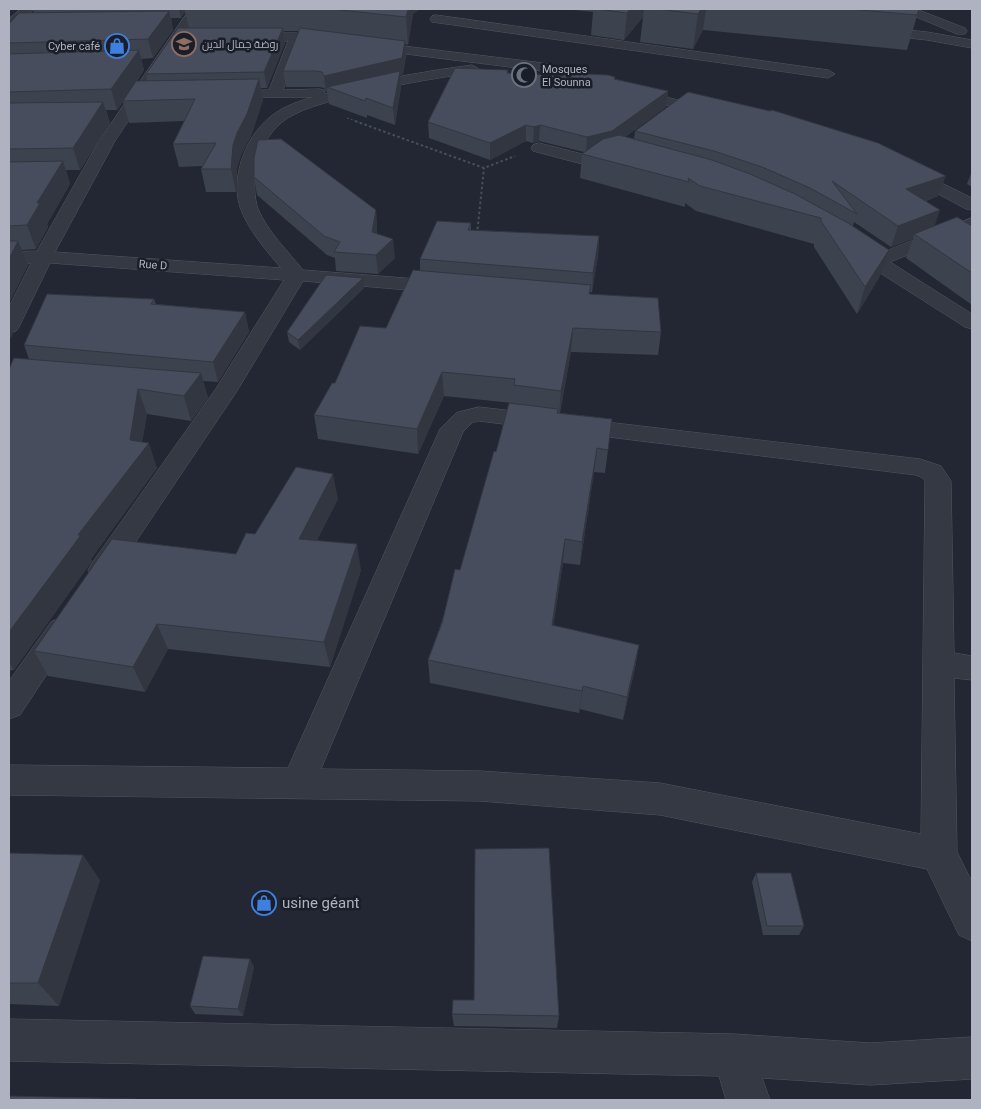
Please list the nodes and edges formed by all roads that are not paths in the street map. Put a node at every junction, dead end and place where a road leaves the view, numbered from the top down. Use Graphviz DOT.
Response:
graph roads {
  1 [pos="28,9"];
  2 [pos="196,9"];
  3 [pos="906,9"];
  4 [pos="933,9"];
  5 [pos="436,18"];
  6 [pos="166,24"];
  7 [pos="972,24"];
  8 [pos="9,26"];
  9 [pos="28,26"];
  10 [pos="860,29"];
  11 [pos="640,32"];
  12 [pos="184,33"];
  13 [pos="972,36"];
  14 [pos="237,37"];
  15 [pos="296,37"];
  16 [pos="972,44"];
  17 [pos="628,47"];
  18 [pos="157,64"];
  19 [pos="138,65"];
  20 [pos="543,67"];
  21 [pos="828,74"];
  22 [pos="351,91"];
  23 [pos="274,94"];
  24 [pos="215,95"];
  25 [pos="137,96"];
  26 [pos="156,96"];
  27 [pos="681,105"];
  28 [pos="728,112"];
  29 [pos="104,116"];
  30 [pos="123,116"];
  31 [pos="665,116"];
  32 [pos="539,148"];
  33 [pos="627,150"];
  34 [pos="895,165"];
  35 [pos="68,177"];
  36 [pos="87,177"];
  37 [pos="972,205"];
  38 [pos="972,223"];
  39 [pos="840,239"];
  40 [pos="43,257"];
  41 [pos="9,258"];
  42 [pos="877,261"];
  43 [pos="297,275"];
  44 [pos="470,289"];
  45 [pos="972,323"];
  46 [pos="9,327"];
  47 [pos="939,663"];
  48 [pos="972,668"];
  49 [pos="9,706"];
  50 [pos="9,780"];
  51 [pos="298,784"];
  52 [pos="939,854"];
  53 [pos="972,922"];
  54 [pos="9,1040"];
  55 [pos="734,1055"];
  56 [pos="972,1058"];
  57 [pos="748,1100"];
  1 -- 8 [label="street"];
  2 -- 12 [label="street"];
  3 -- 13 [label="street"];
  4 -- 7 [label="street"];
  5 -- 17 [label="street"];
  6 -- 12 [label="street"];
  8 -- 9 [label="street"];
  10 -- 16 [label="street"];
  11 -- 17 [label="street"];
  12 -- 18 [label="street"];
  14 -- 15 [label="street"];
  15 -- 20 [label="street"];
  15 -- 23 [label="street"];
  17 -- 21 [label="street"];
  18 -- 19 [label="street"];
  18 -- 25 [label="street"];
  20 -- 22 [label="street"];
  20 -- 27 [label="street"];
  22 -- 23 [label="street"];
  22 -- 43 [label="street"];
  23 -- 24 [label="street"];
  25 -- 26 [label="street"];
  25 -- 30 [label="street"];
  27 -- 28 [label="street"];
  27 -- 31 [label="street"];
  29 -- 30 [label="street"];
  30 -- 36 [label="street"];
  32 -- 33 [label="street"];
  34 -- 37 [label="street"];
  35 -- 36 [label="street"];
  36 -- 40 [label="street"];
  38 -- 42 [label="street"];
  39 -- 42 [label="street"];
  40 -- 41 [label="street, Rue D"];
  40 -- 43 [label="street, Rue D"];
  40 -- 46 [label="street"];
  42 -- 45 [label="street"];
  43 -- 44 [label="street, Rue D"];
  43 -- 49 [label="street"];
  47 -- 48 [label="street"];
  47 -- 51 [label="street"];
  47 -- 52 [label="street"];
  50 -- 51 [label="street"];
  51 -- 52 [label="street"];
  52 -- 53 [label="street"];
  54 -- 55 [label="street"];
  55 -- 56 [label="street"];
  55 -- 57 [label="street"];
}
